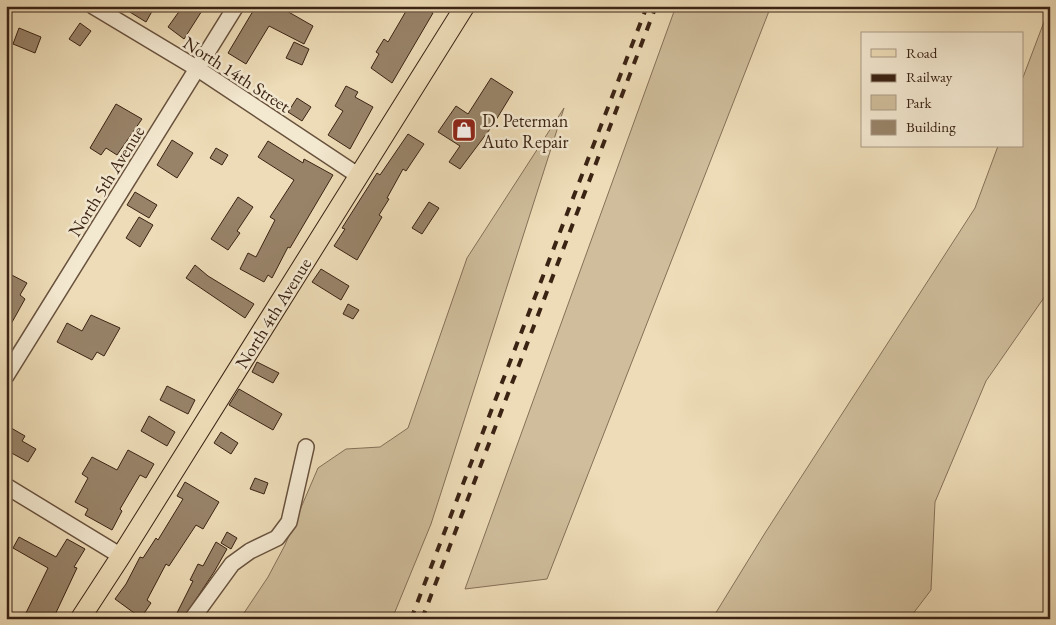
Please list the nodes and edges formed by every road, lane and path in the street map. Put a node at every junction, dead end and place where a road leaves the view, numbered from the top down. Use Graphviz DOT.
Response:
graph roads {
  1 [pos="93,6"];
  2 [pos="236,6"];
  3 [pos="465,6"];
  4 [pos="198,69"];
  5 [pos="359,176"];
  6 [pos="6,376"];
  7 [pos="306,447"];
  8 [pos="6,486"];
  9 [pos="122,556"];
  10 [pos="80,619"];
  11 [pos="192,619"];
  1 -- 4 [label="street, North 14th Street"];
  2 -- 4 [label="street, North 5th Avenue"];
  3 -- 5 [label="main road, North 4th Avenue"];
  4 -- 5 [label="street, North 14th Street"];
  4 -- 6 [label="street, North 5th Avenue"];
  5 -- 9 [label="main road, North 4th Avenue"];
  7 -- 11 [label="street"];
  8 -- 9 [label="street"];
  9 -- 10 [label="main road, North 4th Avenue"];
}
